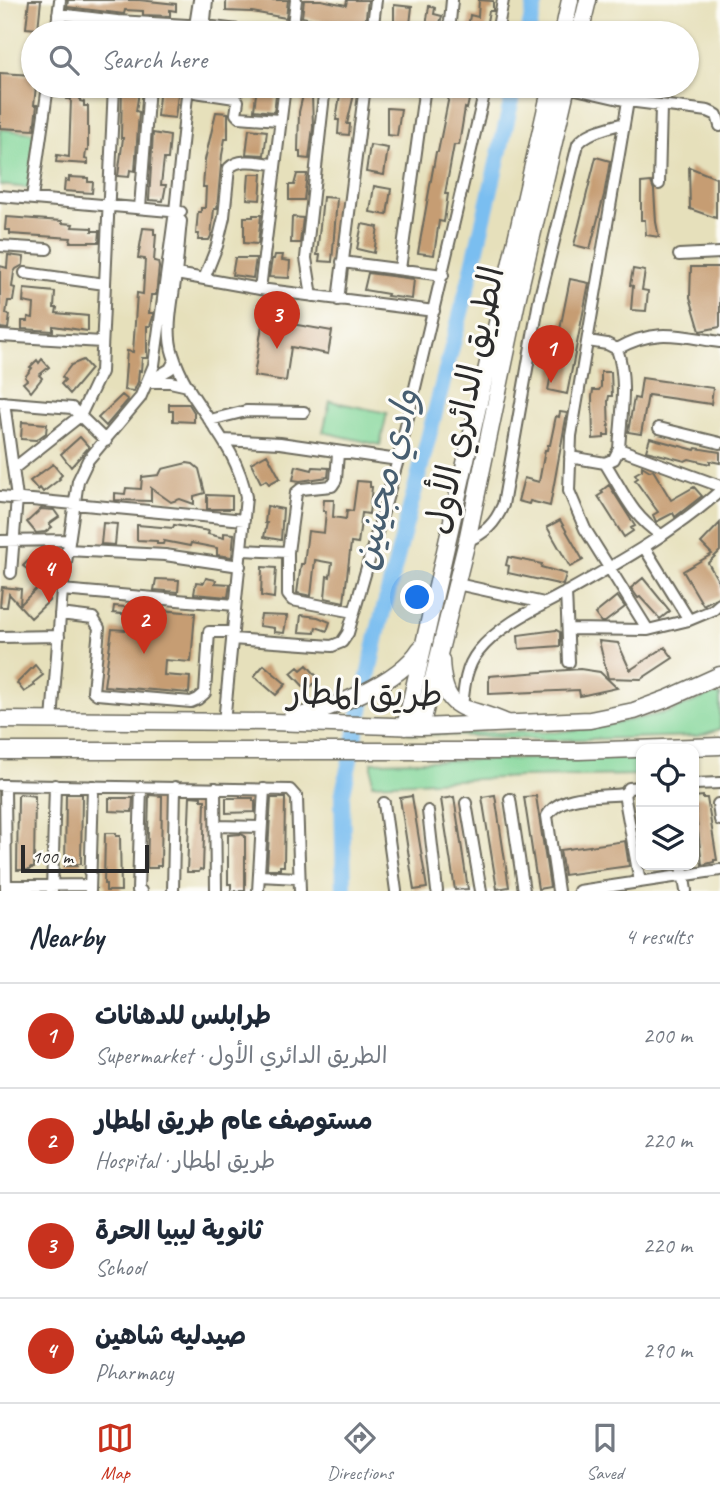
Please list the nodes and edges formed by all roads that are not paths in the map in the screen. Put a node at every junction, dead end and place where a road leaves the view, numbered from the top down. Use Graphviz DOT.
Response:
graph roads {
  1 [pos="60,0"];
  2 [pos="199,0"];
  3 [pos="207,0"];
  4 [pos="296,0"];
  5 [pos="376,0"];
  6 [pos="452,0"];
  7 [pos="503,0"];
  8 [pos="570,0"];
  9 [pos="588,0"];
  10 [pos="58,14"];
  11 [pos="57,21"];
  12 [pos="117,21"];
  13 [pos="199,21"];
  14 [pos="201,21"];
  15 [pos="293,21"];
  16 [pos="373,21"];
  17 [pos="450,21"];
  18 [pos="499,21"];
  19 [pos="566,21"];
  20 [pos="583,21"];
  21 [pos="46,98"];
  22 [pos="114,98"];
  23 [pos="148,98"];
  24 [pos="192,98"];
  25 [pos="235,98"];
  26 [pos="283,98"];
  27 [pos="324,98"];
  28 [pos="363,98"];
  29 [pos="423,98"];
  30 [pos="482,98"];
  31 [pos="558,98"];
  32 [pos="559,98"];
  33 [pos="615,98"];
  34 [pos="628,101"];
  35 [pos="661,106"];
  36 [pos="279,120"];
  37 [pos="624,123"];
  38 [pos="720,126"];
  39 [pos="274,164"];
  40 [pos="659,184"];
  41 [pos="0,196"];
  42 [pos="32,198"];
  43 [pos="110,205"];
  44 [pos="140,208"];
  45 [pos="178,212"];
  46 [pos="0,246"];
  47 [pos="47,249"];
  48 [pos="720,253"];
  49 [pos="679,255"];
  50 [pos="342,262"];
  51 [pos="400,269"];
  52 [pos="24,272"];
  53 [pos="172,273"];
  54 [pos="443,275"];
  55 [pos="204,279"];
  56 [pos="105,284"];
  57 [pos="260,289"];
  58 [pos="312,296"];
  59 [pos="338,300"];
  60 [pos="434,311"];
  61 [pos="0,336"];
  62 [pos="588,341"];
  63 [pos="102,342"];
  64 [pos="720,342"];
  65 [pos="617,349"];
  66 [pos="175,360"];
  67 [pos="149,382"];
  68 [pos="188,386"];
  69 [pos="2,402"];
  70 [pos="304,412"];
  71 [pos="80,416"];
  72 [pos="210,420"];
  73 [pos="659,428"];
  74 [pos="225,440"];
  75 [pos="106,441"];
  76 [pos="720,443"];
  77 [pos="619,449"];
  78 [pos="338,453"];
  79 [pos="570,457"];
  80 [pos="398,460"];
  81 [pos="605,463"];
  82 [pos="13,469"];
  83 [pos="720,488"];
  84 [pos="0,497"];
  85 [pos="17,498"];
  86 [pos="74,504"];
  87 [pos="244,520"];
  88 [pos="661,536"];
  89 [pos="14,540"];
  90 [pos="0,541"];
  91 [pos="467,541"];
  92 [pos="68,545"];
  93 [pos="644,547"];
  94 [pos="242,550"];
  95 [pos="288,552"];
  96 [pos="240,566"];
  97 [pos="608,566"];
  98 [pos="11,573"];
  99 [pos="457,584"];
  100 [pos="62,590"];
  101 [pos="566,592"];
  102 [pos="544,603"];
  103 [pos="720,604"];
  104 [pos="235,605"];
  105 [pos="354,611"];
  106 [pos="60,614"];
  107 [pos="689,620"];
  108 [pos="568,629"];
  109 [pos="648,630"];
  110 [pos="233,635"];
  111 [pos="0,636"];
  112 [pos="59,636"];
  113 [pos="434,639"];
  114 [pos="569,662"];
  115 [pos="720,675"];
  116 [pos="713,683"];
  117 [pos="462,708"];
  118 [pos="0,720"];
  119 [pos="52,721"];
  120 [pos="272,722"];
  121 [pos="224,723"];
  122 [pos="509,724"];
  123 [pos="413,727"];
  124 [pos="718,746"];
  125 [pos="0,751"];
  126 [pos="720,783"];
  127 [pos="699,784"];
  128 [pos="3,785"];
  129 [pos="55,785"];
  130 [pos="93,786"];
  131 [pos="141,787"];
  132 [pos="175,788"];
  133 [pos="215,788"];
  134 [pos="636,788"];
  135 [pos="264,789"];
  136 [pos="624,794"];
  137 [pos="510,799"];
  138 [pos="384,803"];
  139 [pos="466,803"];
  140 [pos="718,804"];
  141 [pos="428,811"];
  142 [pos="720,820"];
  143 [pos="216,826"];
  144 [pos="2,827"];
  145 [pos="261,827"];
  146 [pos="683,870"];
  147 [pos="699,870"];
  148 [pos="720,870"];
  149 [pos="259,876"];
  150 [pos="299,878"];
  151 [pos="640,882"];
  152 [pos="6,888"];
  153 [pos="52,888"];
  154 [pos="90,888"];
  155 [pos="599,890"];
  156 [pos="141,891"];
  157 [pos="173,891"];
  158 [pos="216,891"];
  159 [pos="258,891"];
  160 [pos="300,891"];
  161 [pos="397,891"];
  162 [pos="437,891"];
  163 [pos="481,891"];
  164 [pos="524,891"];
  165 [pos="558,891"];
  166 [pos="579,891"];
  167 [pos="686,891"];
  1 -- 10 [label="street"];
  2 -- 13 [label="street"];
  3 -- 14 [label="street"];
  4 -- 15 [label="street"];
  5 -- 16 [label="street"];
  6 -- 17 [label="street"];
  7 -- 18 [label="street"];
  8 -- 19 [label="highway"];
  9 -- 20 [label="highway"];
  10 -- 11 [label="street"];
  10 -- 12 [label="street"];
  21 -- 42 [label="street"];
  22 -- 43 [label="street"];
  23 -- 44 [label="street"];
  24 -- 45 [label="street"];
  25 -- 36 [label="street"];
  26 -- 36 [label="street"];
  27 -- 58 [label="street"];
  28 -- 50 [label="street"];
  29 -- 51 [label="street"];
  30 -- 54 [label="street"];
  31 -- 113 [label="highway, الطريق الدائري الأول"];
  32 -- 91 [label="highway, الطريق الدائري الأول"];
  33 -- 34 [label="street"];
  34 -- 35 [label="street"];
  34 -- 37 [label="street"];
  35 -- 38 [label="street"];
  35 -- 40 [label="street"];
  36 -- 39 [label="street"];
  37 -- 62 [label="street"];
  37 -- 91 [label="street"];
  39 -- 55 [label="street"];
  39 -- 57 [label="street"];
  41 -- 42 [label="street"];
  42 -- 43 [label="street"];
  43 -- 44 [label="street"];
  43 -- 56 [label="street"];
  44 -- 45 [label="street"];
  45 -- 53 [label="street"];
  46 -- 47 [label="street"];
  48 -- 49 [label="street"];
  50 -- 51 [label="street"];
  50 -- 59 [label="street"];
  51 -- 54 [label="street"];
  52 -- 56 [label="street"];
  53 -- 55 [label="street"];
  53 -- 66 [label="street"];
  53 -- 67 [label="street"];
  54 -- 60 [label="street"];
  55 -- 57 [label="street"];
  56 -- 63 [label="street"];
  57 -- 58 [label="street"];
  58 -- 59 [label="street"];
  59 -- 60 [label="street"];
  60 -- 80 [label="street"];
  61 -- 63 [label="street"];
  62 -- 65 [label="street"];
  62 -- 79 [label="street"];
  63 -- 71 [label="street"];
  64 -- 65 [label="street"];
  65 -- 77 [label="street"];
  66 -- 67 [label="street"];
  66 -- 68 [label="street"];
  67 -- 68 [label="street"];
  67 -- 75 [label="street"];
  68 -- 72 [label="street"];
  69 -- 71 [label="street"];
  69 -- 82 [label="street"];
  70 -- 72 [label="street"];
  71 -- 75 [label="street"];
  71 -- 82 [label="street"];
  72 -- 74 [label="street"];
  73 -- 76 [label="street"];
  74 -- 78 [label="street"];
  74 -- 87 [label="street"];
  75 -- 86 [label="street"];
  77 -- 81 [label="street"];
  77 -- 83 [label="street"];
  78 -- 80 [label="street"];
  78 -- 95 [label="street"];
  79 -- 81 [label="street"];
  79 -- 97 [label="street"];
  80 -- 105 [label="street"];
  81 -- 88 [label="street"];
  82 -- 85 [label="street"];
  83 -- 88 [label="street"];
  84 -- 85 [label="street"];
  85 -- 86 [label="street"];
  85 -- 89 [label="street"];
  86 -- 87 [label="street"];
  86 -- 92 [label="street"];
  87 -- 94 [label="street"];
  88 -- 93 [label="street"];
  89 -- 90 [label="street"];
  89 -- 92 [label="street"];
  89 -- 98 [label="street"];
  91 -- 99 [label="highway, الطريق الدائري الأول"];
  92 -- 96 [label="street"];
  92 -- 100 [label="street"];
  93 -- 97 [label="street"];
  93 -- 107 [label="street"];
  94 -- 95 [label="street"];
  94 -- 96 [label="street"];
  95 -- 105 [label="street"];
  96 -- 104 [label="street"];
  97 -- 101 [label="street"];
  97 -- 109 [label="street"];
  99 -- 102 [label="street"];
  99 -- 113 [label="highway, الطريق الدائري الأول"];
  100 -- 104 [label="street"];
  100 -- 106 [label="street"];
  101 -- 102 [label="street"];
  101 -- 108 [label="street"];
  102 -- 117 [label="street"];
  103 -- 107 [label="street"];
  104 -- 110 [label="street"];
  105 -- 110 [label="street"];
  106 -- 110 [label="street"];
  106 -- 112 [label="street"];
  107 -- 109 [label="street"];
  108 -- 109 [label="street"];
  108 -- 114 [label="street"];
  110 -- 121 [label="street"];
  111 -- 112 [label="street"];
  112 -- 119 [label="street"];
  113 -- 117 [label="highway"];
  113 -- 120 [label="highway"];
  113 -- 123 [label="highway, الطريق الدائري الأول"];
  115 -- 116 [label="highway, طريق المطار"];
  116 -- 122 [label="highway, طريق المطار"];
  117 -- 122 [label="highway"];
  118 -- 119 [label="highway, طريق المطار"];
  119 -- 121 [label="highway, طريق المطار"];
  120 -- 121 [label="highway, طريق المطار"];
  120 -- 123 [label="highway, طريق المطار"];
  122 -- 123 [label="highway, طريق المطار"];
  124 -- 125 [label="highway, طريق المطار"];
  126 -- 127 [label="street"];
  128 -- 129 [label="street"];
  128 -- 144 [label="street"];
  129 -- 130 [label="street"];
  129 -- 153 [label="street"];
  130 -- 131 [label="street"];
  130 -- 154 [label="street"];
  131 -- 132 [label="street"];
  131 -- 156 [label="street"];
  132 -- 133 [label="street"];
  132 -- 157 [label="street"];
  133 -- 135 [label="street"];
  133 -- 143 [label="street"];
  134 -- 136 [label="street"];
  135 -- 145 [label="street"];
  135 -- 150 [label="street"];
  136 -- 151 [label="street"];
  136 -- 165 [label="street"];
  137 -- 164 [label="street"];
  138 -- 161 [label="street"];
  139 -- 163 [label="street"];
  140 -- 142 [label="street"];
  141 -- 162 [label="street"];
  143 -- 145 [label="street"];
  143 -- 158 [label="street"];
  144 -- 152 [label="street"];
  145 -- 149 [label="street"];
  146 -- 151 [label="street"];
  146 -- 167 [label="street"];
  147 -- 148 [label="street"];
  149 -- 150 [label="street"];
  149 -- 159 [label="street"];
  150 -- 160 [label="street"];
  151 -- 155 [label="street"];
  152 -- 153 [label="street"];
  153 -- 154 [label="street"];
  155 -- 166 [label="street"];
}
